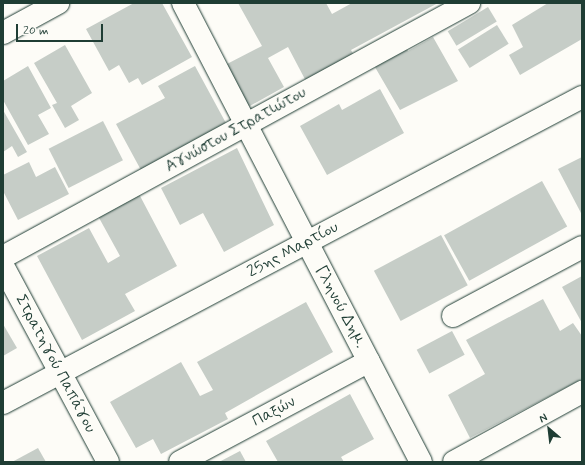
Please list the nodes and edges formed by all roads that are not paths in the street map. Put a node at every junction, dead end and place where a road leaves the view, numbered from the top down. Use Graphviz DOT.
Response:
graph roads {
  1 [pos="58,3"];
  2 [pos="183,3"];
  3 [pos="469,3"];
  4 [pos="3,33"];
  5 [pos="582,97"];
  6 [pos="246,125"];
  7 [pos="307,242"];
  8 [pos="582,247"];
  9 [pos="3,257"];
  10 [pos="3,266"];
  11 [pos="453,316"];
  12 [pos="369,361"];
  13 [pos="60,373"];
  14 [pos="582,392"];
  15 [pos="3,403"];
  16 [pos="108,462"];
  17 [pos="180,462"];
  18 [pos="421,462"];
  19 [pos="454,462"];
  1 -- 4 [label="street"];
  2 -- 6 [label="street, Γληνού Δημ."];
  3 -- 6 [label="street, Αγνώστου Στρατιώτου"];
  5 -- 7 [label="street, 25ης Μαρτίου"];
  6 -- 7 [label="street, Γληνού Δημ."];
  6 -- 9 [label="street, Αγνώστου Στρατιώτου"];
  7 -- 12 [label="street, Γληνού Δημ."];
  7 -- 13 [label="street, 25ης Μαρτίου"];
  8 -- 11 [label="street"];
  10 -- 13 [label="street, Στρατηγού Παπάγου"];
  12 -- 17 [label="street, Παξών"];
  12 -- 18 [label="street, Γληνού Δημ."];
  13 -- 15 [label="street, 25ης Μαρτίου"];
  13 -- 16 [label="street, Στρατηγού Παπάγου"];
  14 -- 19 [label="street"];
}
